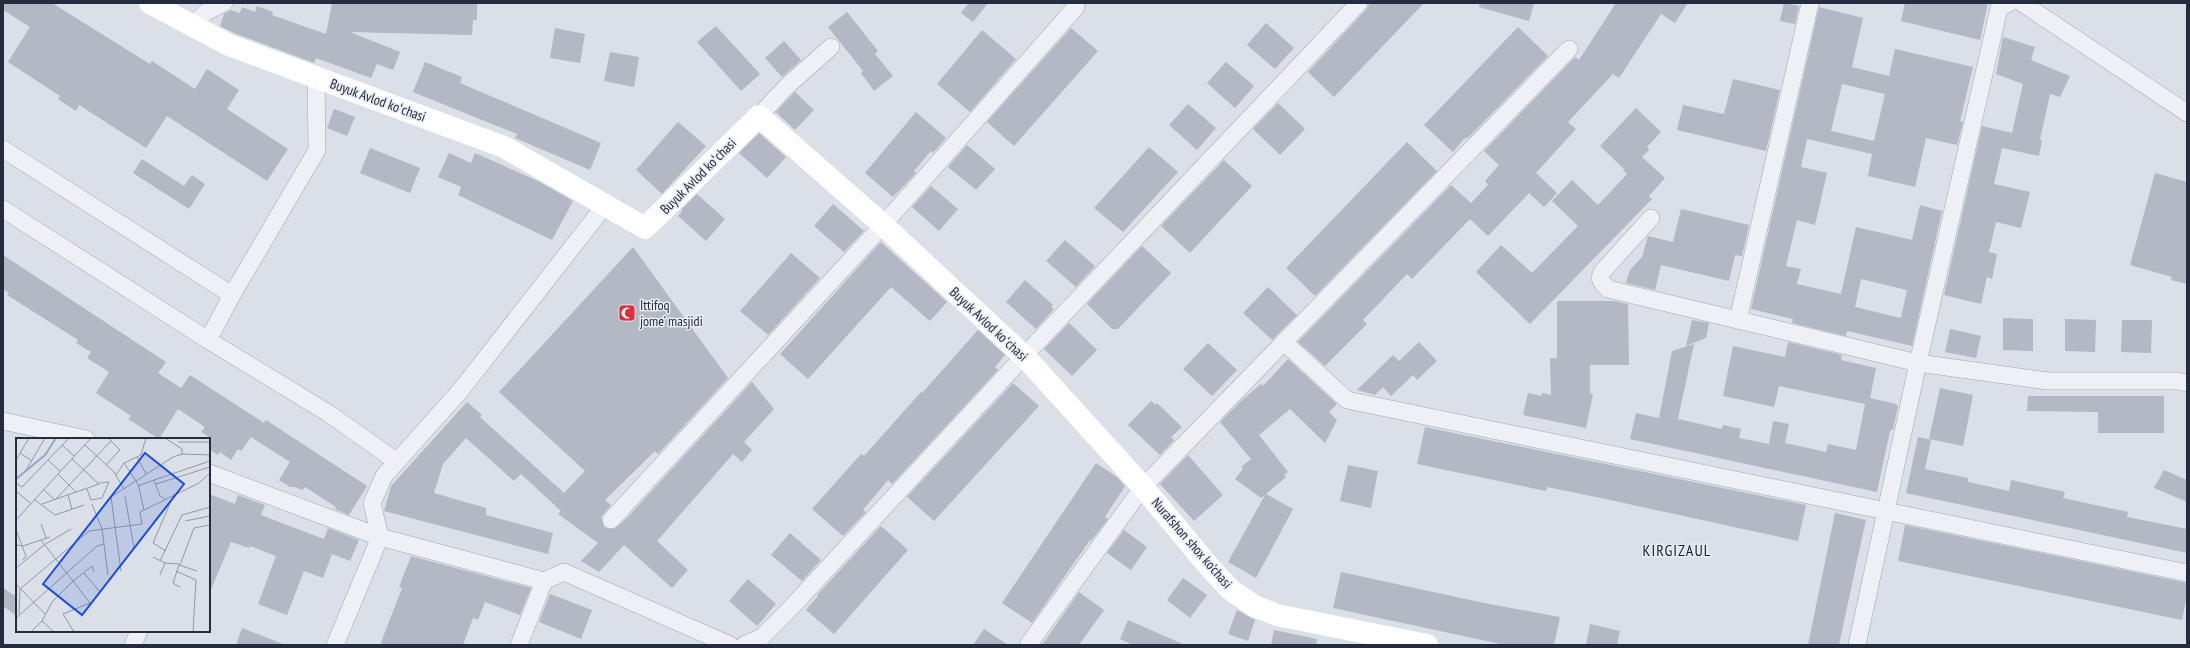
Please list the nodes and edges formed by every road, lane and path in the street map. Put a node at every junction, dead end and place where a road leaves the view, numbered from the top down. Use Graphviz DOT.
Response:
graph roads {
  1 [pos="150,3"];
  2 [pos="224,3"];
  3 [pos="1359,3"];
  4 [pos="1810,3"];
  5 [pos="2009,3"];
  6 [pos="2022,3"];
  7 [pos="1076,7"];
  8 [pos="192,26"];
  9 [pos="832,47"];
  10 [pos="1569,49"];
  11 [pos="316,77"];
  12 [pos="2187,113"];
  13 [pos="759,116"];
  14 [pos="3,149"];
  15 [pos="606,204"];
  16 [pos="3,209"];
  17 [pos="1651,218"];
  18 [pos="883,225"];
  19 [pos="232,295"];
  20 [pos="1738,320"];
  21 [pos="208,340"];
  22 [pos="1284,342"];
  23 [pos="1024,356"];
  24 [pos="1918,363"];
  25 [pos="2187,384"];
  26 [pos="3,421"];
  27 [pos="81,438"];
  28 [pos="396,460"];
  29 [pos="210,472"];
  30 [pos="1143,487"];
  31 [pos="1887,511"];
  32 [pos="611,520"];
  33 [pos="380,537"];
  34 [pos="2187,573"];
  35 [pos="544,581"];
  36 [pos="139,632"];
  37 [pos="133,645"];
  38 [pos="335,645"];
  39 [pos="519,645"];
  40 [pos="730,645"];
  41 [pos="744,645"];
  42 [pos="1028,645"];
  43 [pos="1427,645"];
  44 [pos="1857,645"];
  1 -- 8 [label="street, Buyuk Avlod koʻchasi"];
  2 -- 8 [label="street"];
  3 -- 23 [label="street"];
  4 -- 20 [label="street"];
  5 -- 24 [label="street"];
  6 -- 12 [label="street"];
  7 -- 18 [label="street"];
  8 -- 11 [label="street, Buyuk Avlod koʻchasi"];
  9 -- 13 [label="street"];
  10 -- 22 [label="street"];
  11 -- 15 [label="street, Buyuk Avlod koʻchasi"];
  11 -- 19 [label="street"];
  13 -- 15 [label="street, Buyuk Avlod koʻchasi"];
  13 -- 18 [label="street, Buyuk Avlod koʻchasi"];
  14 -- 19 [label="street"];
  15 -- 28 [label="street"];
  16 -- 21 [label="street"];
  17 -- 20 [label="street"];
  18 -- 23 [label="street, Buyuk Avlod koʻchasi"];
  18 -- 32 [label="street"];
  19 -- 21 [label="street"];
  20 -- 24 [label="street"];
  21 -- 28 [label="street"];
  22 -- 30 [label="street"];
  22 -- 31 [label="street"];
  23 -- 30 [label="street, Buyuk Avlod koʻchasi"];
  23 -- 41 [label="street"];
  24 -- 25 [label="street"];
  24 -- 31 [label="street"];
  26 -- 27 [label="street"];
  28 -- 33 [label="street"];
  29 -- 33 [label="street"];
  30 -- 42 [label="street"];
  30 -- 43 [label="street, Nurafshon shox ko'chasi"];
  31 -- 34 [label="street"];
  31 -- 44 [label="street"];
  33 -- 35 [label="street"];
  33 -- 38 [label="street"];
  35 -- 39 [label="street"];
  35 -- 40 [label="street"];
  36 -- 37 [label="street"];
}
